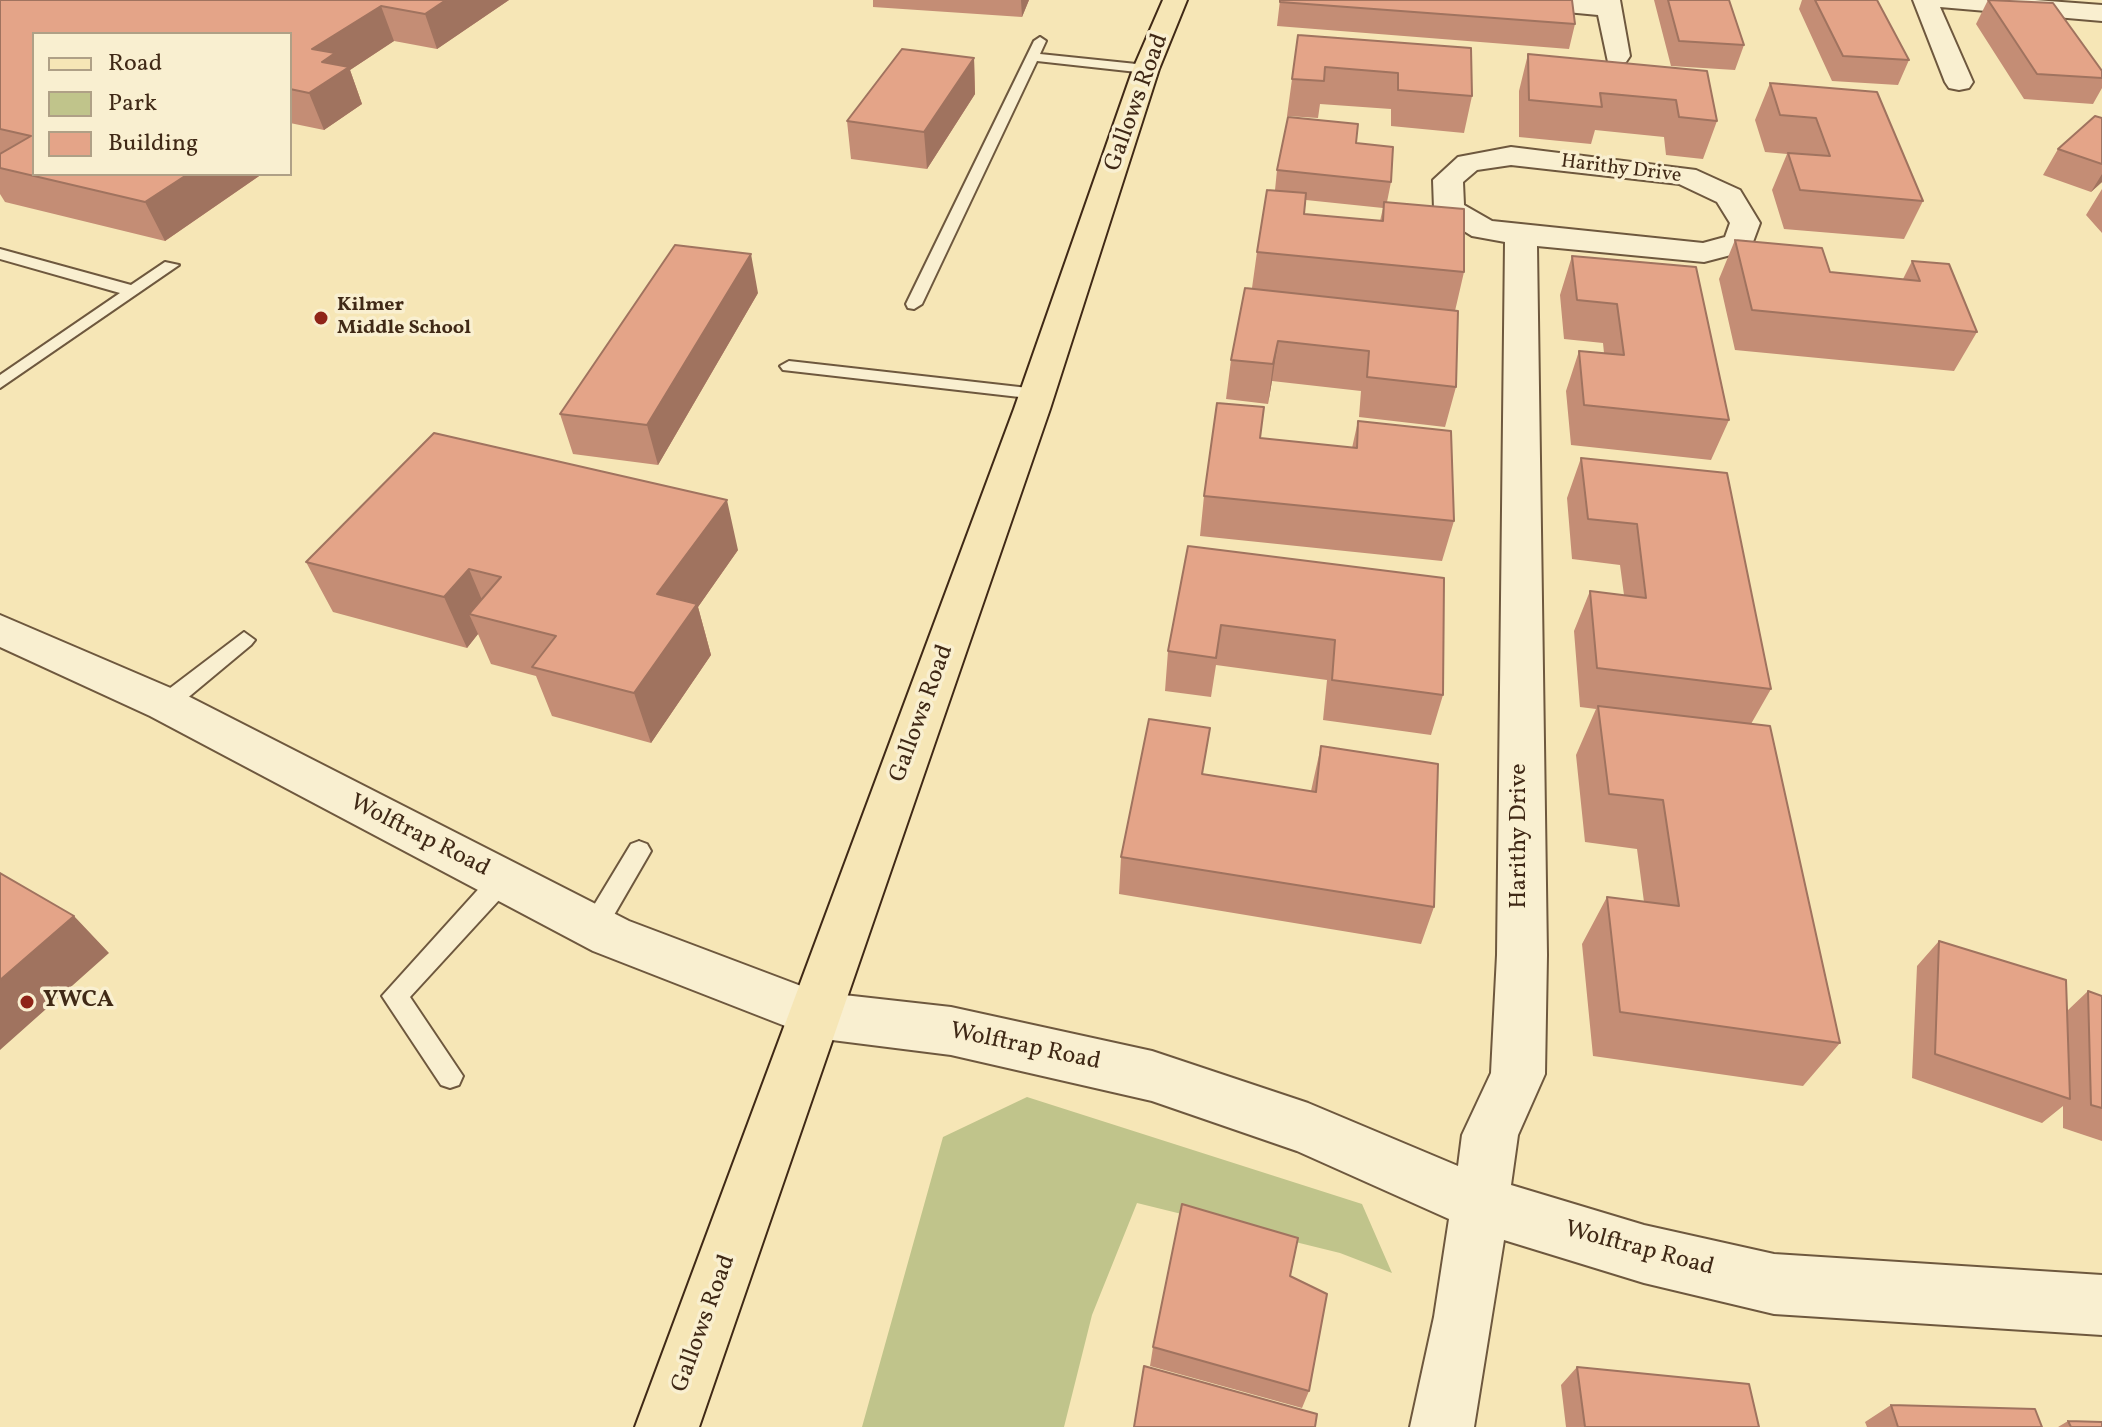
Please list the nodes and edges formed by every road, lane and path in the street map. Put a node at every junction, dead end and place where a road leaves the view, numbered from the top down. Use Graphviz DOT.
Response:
graph roads {
  1 [pos="1175,0"];
  2 [pos="1514,0"];
  3 [pos="1925,0"];
  4 [pos="1942,0"];
  5 [pos="1609,4"];
  6 [pos="2102,13"];
  7 [pos="1040,41"];
  8 [pos="1617,56"];
  9 [pos="1033,57"];
  10 [pos="1146,69"];
  11 [pos="1959,82"];
  12 [pos="1521,235"];
  13 [pos="0,254"];
  14 [pos="171,265"];
  15 [pos="133,291"];
  16 [pos="914,304"];
  17 [pos="789,366"];
  18 [pos="0,383"];
  19 [pos="1037,394"];
  20 [pos="0,630"];
  21 [pos="244,640"];
  22 [pos="165,704"];
  23 [pos="639,851"];
  24 [pos="502,880"];
  25 [pos="594,927"];
  26 [pos="816,1015"];
  27 [pos="450,1076"];
  28 [pos="1480,1204"];
  29 [pos="2102,1305"];
  30 [pos="667,1427"];
  31 [pos="1442,1427"];
  1 -- 10 [label="main road, Gallows Road"];
  2 -- 5 [label="street"];
  3 -- 11 [label="street"];
  4 -- 6 [label="street"];
  5 -- 8 [label="street"];
  7 -- 9 [label="lane"];
  9 -- 10 [label="lane"];
  9 -- 16 [label="lane"];
  10 -- 19 [label="main road, Gallows Road"];
  12 -- 12 [label="street, Harithy Drive"];
  12 -- 28 [label="street, Harithy Drive"];
  13 -- 15 [label="lane"];
  14 -- 15 [label="lane"];
  15 -- 18 [label="lane"];
  17 -- 19 [label="lane"];
  19 -- 26 [label="main road, Gallows Road"];
  20 -- 22 [label="street, Wolftrap Road"];
  21 -- 22 [label="lane"];
  22 -- 24 [label="street, Wolftrap Road"];
  23 -- 25 [label="lane"];
  24 -- 25 [label="street, Wolftrap Road"];
  24 -- 27 [label="lane"];
  25 -- 26 [label="street, Wolftrap Road"];
  26 -- 28 [label="street, Wolftrap Road"];
  26 -- 30 [label="main road, Gallows Road"];
  28 -- 29 [label="street, Wolftrap Road"];
  28 -- 31 [label="street, Harithy Drive"];
}
